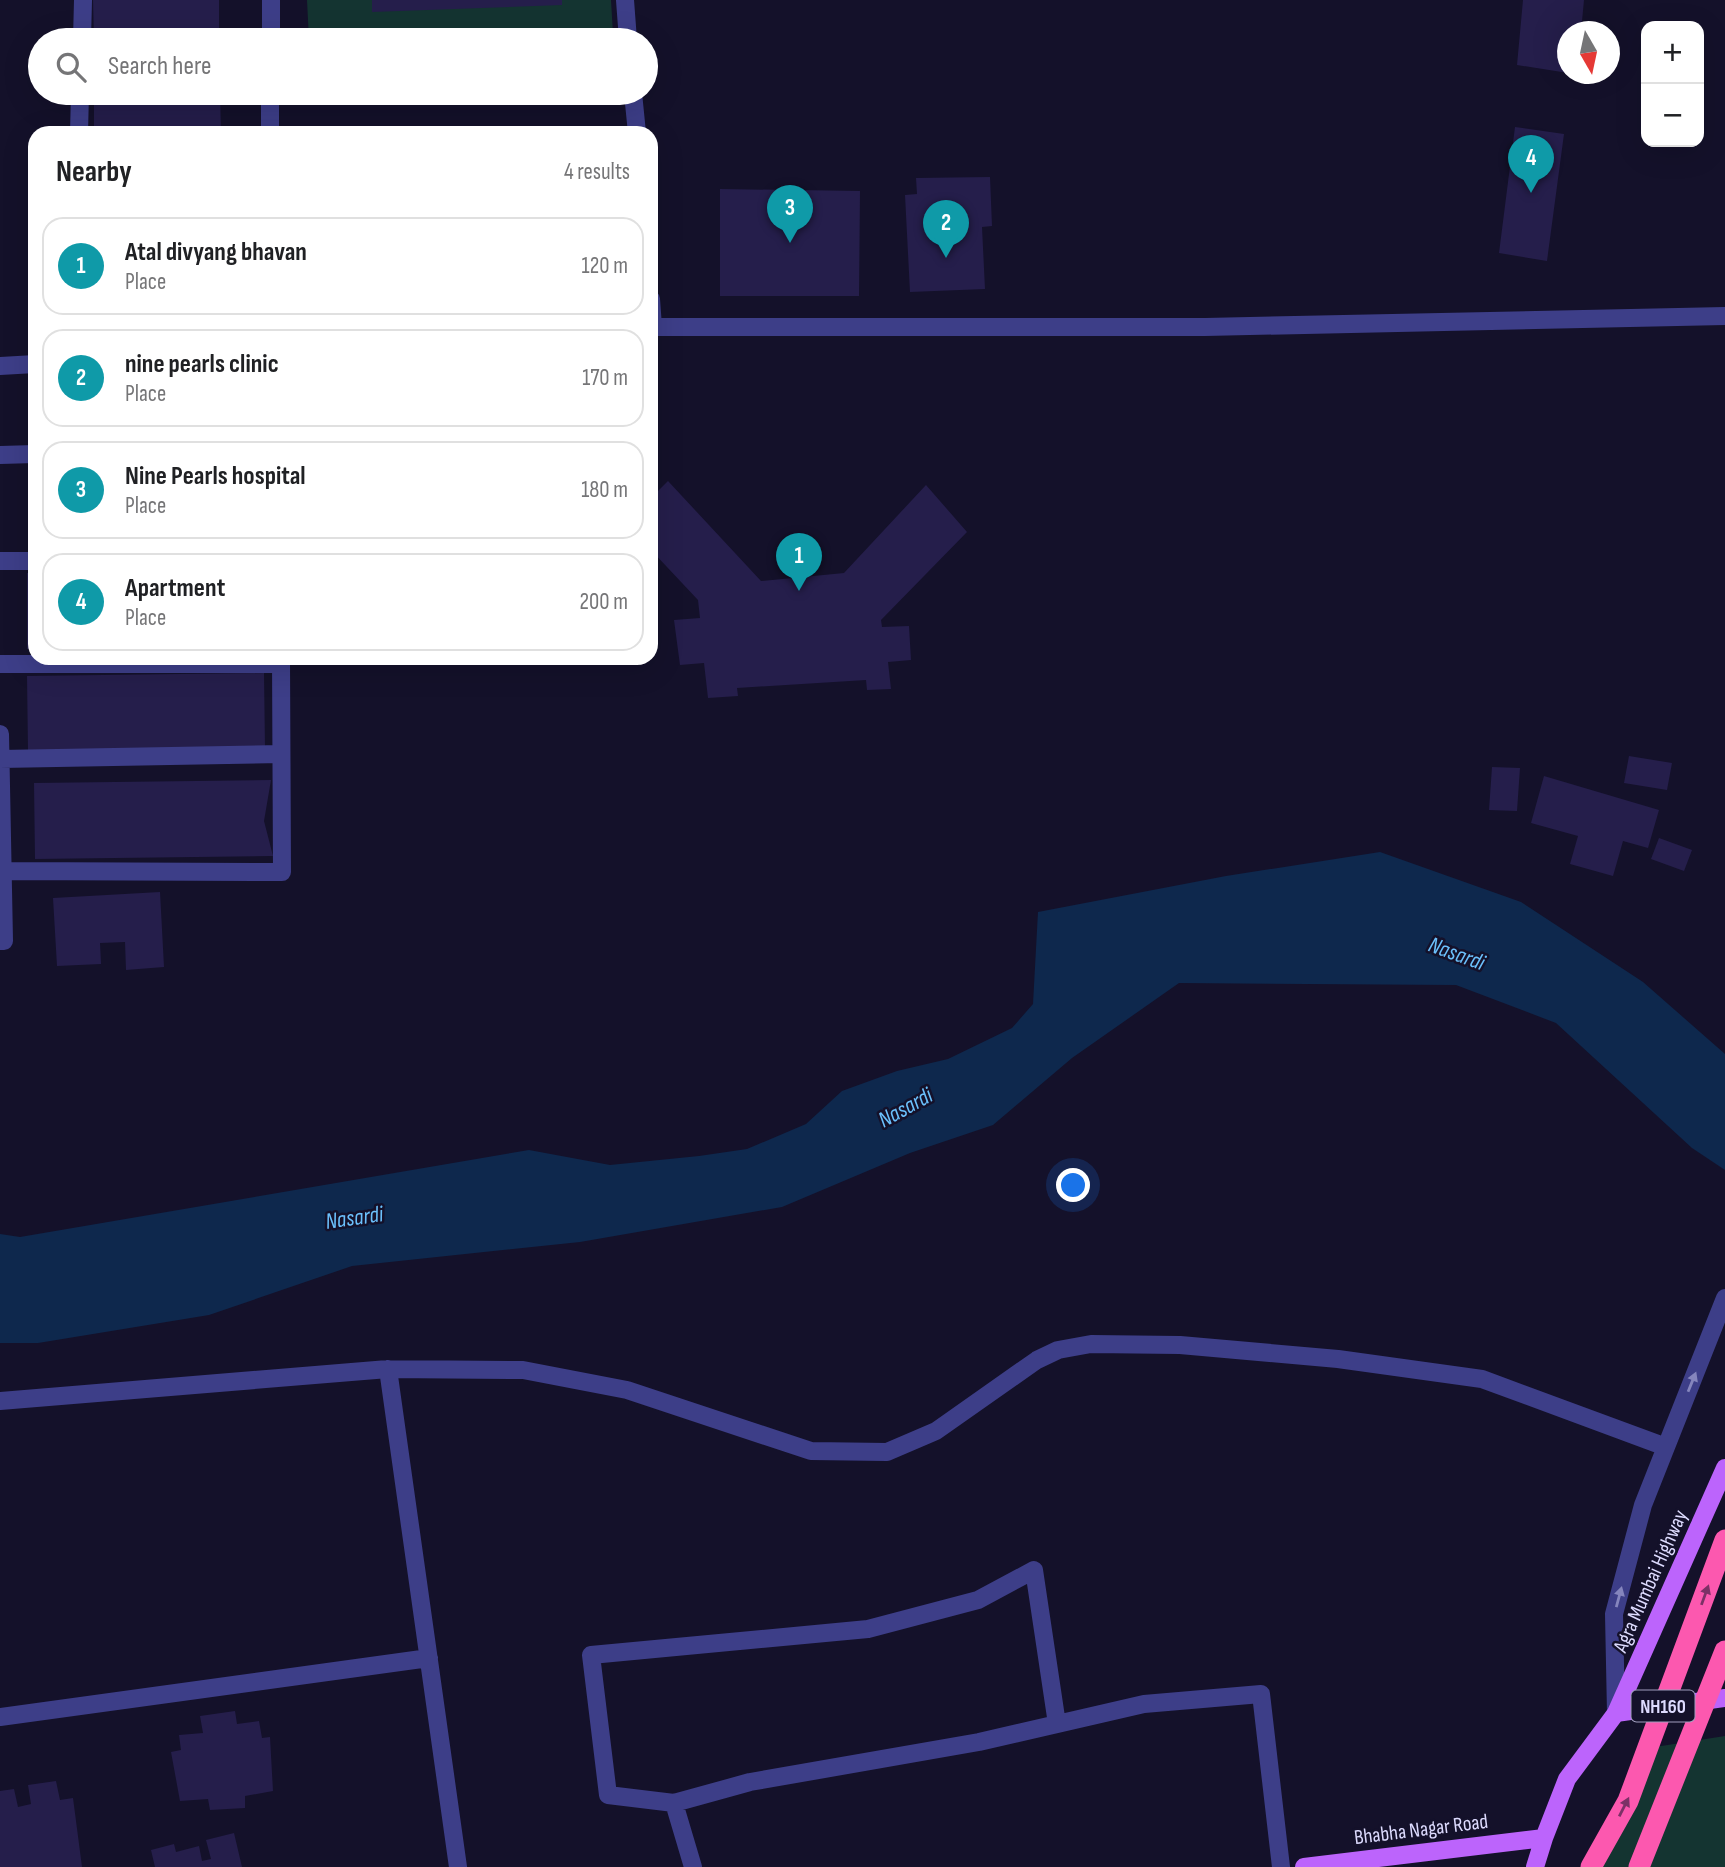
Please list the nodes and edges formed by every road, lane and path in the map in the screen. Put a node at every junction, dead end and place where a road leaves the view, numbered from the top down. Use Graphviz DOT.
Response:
graph roads {
  1 [pos="83,0"];
  2 [pos="271,0"];
  3 [pos="625,0"];
  4 [pos="82,28"];
  5 [pos="271,28"];
  6 [pos="627,28"];
  7 [pos="80,105"];
  8 [pos="270,105"];
  9 [pos="634,105"];
  10 [pos="79,126"];
  11 [pos="270,126"];
  12 [pos="635,126"];
  13 [pos="1725,316"];
  14 [pos="658,327"];
  15 [pos="28,364"];
  16 [pos="0,366"];
  17 [pos="28,454"];
  18 [pos="0,455"];
  19 [pos="0,561"];
  20 [pos="28,561"];
  21 [pos="0,664"];
  22 [pos="28,664"];
  23 [pos="281,665"];
  24 [pos="0,734"];
  25 [pos="281,754"];
  26 [pos="0,759"];
  27 [pos="2,864"];
  28 [pos="0,941"];
  29 [pos="1725,1298"];
  30 [pos="388,1369"];
  31 [pos="0,1401"];
  32 [pos="1666,1447"];
  33 [pos="1725,1468"];
  34 [pos="1725,1540"];
  35 [pos="1725,1651"];
  36 [pos="429,1658"];
  37 [pos="1725,1698"];
  38 [pos="1616,1713"];
  39 [pos="0,1717"];
  40 [pos="1056,1724"];
  41 [pos="674,1803"];
  42 [pos="1544,1838"];
  43 [pos="1342,1865"];
  44 [pos="458,1867"];
  45 [pos="693,1867"];
  46 [pos="1281,1867"];
  47 [pos="1304,1867"];
  48 [pos="1535,1867"];
  49 [pos="1591,1867"];
  50 [pos="1639,1867"];
  1 -- 4 [label="street"];
  2 -- 5 [label="street"];
  3 -- 6 [label="street"];
  7 -- 10 [label="street"];
  8 -- 11 [label="street"];
  9 -- 12 [label="street"];
  13 -- 14 [label="street"];
  15 -- 16 [label="street"];
  17 -- 18 [label="street"];
  19 -- 20 [label="street"];
  21 -- 22 [label="street"];
  23 -- 25 [label="street"];
  24 -- 26 [label="street"];
  25 -- 26 [label="street"];
  25 -- 27 [label="street"];
  26 -- 27 [label="street"];
  27 -- 28 [label="street"];
  32 -- 29 [label="street, one-way"];
  30 -- 31 [label="street"];
  30 -- 32 [label="street"];
  30 -- 36 [label="street"];
  38 -- 32 [label="street, one-way"];
  33 -- 38 [label="main road, Agra Mumbai Highway"];
  49 -- 34 [label="highway, NH160, one-way, bridge"];
  35 -- 50 [label="highway, NH160, bridge"];
  36 -- 39 [label="street"];
  36 -- 44 [label="street"];
  37 -- 38 [label="main road"];
  38 -- 42 [label="main road, Agra Mumbai Highway"];
  40 -- 41 [label="street"];
  40 -- 41 [label="street"];
  40 -- 46 [label="street"];
  41 -- 45 [label="street"];
  42 -- 43 [label="main road, Bhabha Nagar Road"];
  42 -- 48 [label="main road, Agra Mumbai Highway"];
  43 -- 47 [label="main road, Bhabha Nagar Road"];
}
